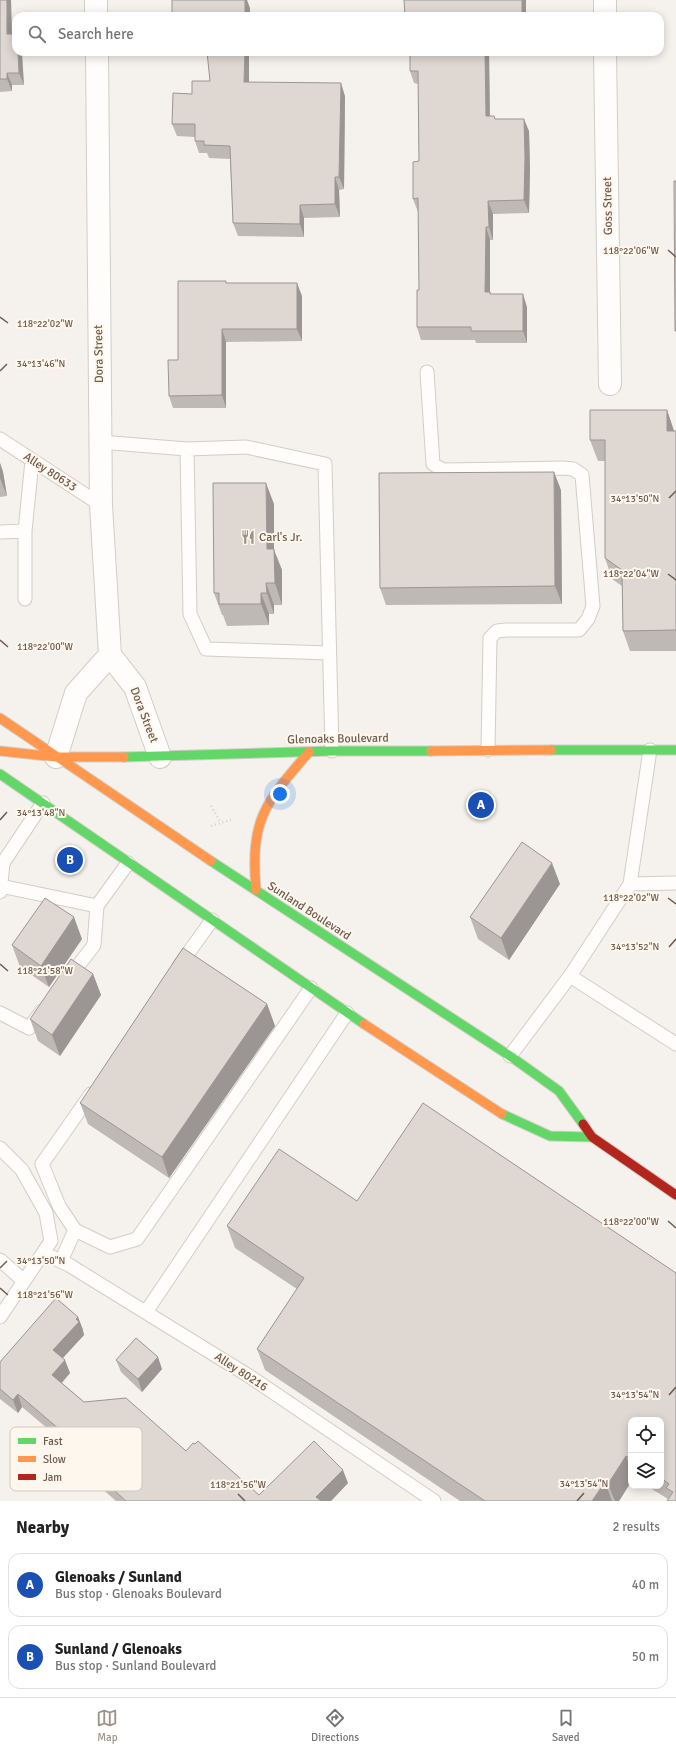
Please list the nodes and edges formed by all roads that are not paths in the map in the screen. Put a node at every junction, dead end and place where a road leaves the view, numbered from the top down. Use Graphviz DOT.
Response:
graph roads {
  1 [pos="96,0"];
  2 [pos="605,0"];
  3 [pos="96,12"];
  4 [pos="605,12"];
  5 [pos="97,56"];
  6 [pos="605,56"];
  7 [pos="427,372"];
  8 [pos="610,384"];
  9 [pos="0,439"];
  10 [pos="100,442"];
  11 [pos="187,449"];
  12 [pos="32,461"];
  13 [pos="101,505"];
  14 [pos="25,531"];
  15 [pos="0,532"];
  16 [pos="25,599"];
  17 [pos="329,653"];
  18 [pos="110,655"];
  19 [pos="0,718"];
  20 [pos="488,750"];
  21 [pos="650,750"];
  22 [pos="676,750"];
  23 [pos="0,751"];
  24 [pos="332,751"];
  25 [pos="309,752"];
  26 [pos="56,757"];
  27 [pos="160,757"];
  28 [pos="0,774"];
  29 [pos="43,803"];
  30 [pos="2,863"];
  31 [pos="128,863"];
  32 [pos="676,883"];
  33 [pos="630,884"];
  34 [pos="0,889"];
  35 [pos="256,890"];
  36 [pos="97,906"];
  37 [pos="212,920"];
  38 [pos="570,976"];
  39 [pos="171,978"];
  40 [pos="62,987"];
  41 [pos="311,988"];
  42 [pos="52,999"];
  43 [pos="0,1013"];
  44 [pos="347,1013"];
  45 [pos="676,1044"];
  46 [pos="510,1056"];
  47 [pos="100,1081"];
  48 [pos="592,1137"];
  49 [pos="0,1148"];
  50 [pos="42,1164"];
  51 [pos="29,1182"];
  52 [pos="676,1195"];
  53 [pos="75,1230"];
  54 [pos="43,1253"];
  55 [pos="0,1260"];
  56 [pos="61,1261"];
  57 [pos="24,1281"];
  58 [pos="146,1312"];
  59 [pos="0,1317"];
  60 [pos="434,1501"];
  1 -- 3 [label="street"];
  2 -- 4 [label="street"];
  5 -- 10 [label="street, Dora Street"];
  6 -- 8 [label="street, Goss Street"];
  7 -- 20 [label="lane"];
  9 -- 12 [label="lane, Alley 80633"];
  10 -- 11 [label="lane"];
  10 -- 13 [label="street, Dora Street"];
  11 -- 17 [label="lane"];
  11 -- 17 [label="lane"];
  12 -- 13 [label="lane, Alley 80633"];
  12 -- 14 [label="lane"];
  13 -- 18 [label="street, Dora Street"];
  14 -- 15 [label="lane"];
  14 -- 16 [label="lane"];
  17 -- 24 [label="lane"];
  18 -- 26 [label="street"];
  18 -- 27 [label="street, Dora Street"];
  19 -- 26 [label="main road, Sunland Boulevard"];
  20 -- 21 [label="main road, Glenoaks Boulevard"];
  20 -- 24 [label="main road, Glenoaks Boulevard"];
  21 -- 22 [label="main road, Glenoaks Boulevard"];
  21 -- 33 [label="lane"];
  23 -- 26 [label="main road, Glenoaks Boulevard"];
  24 -- 25 [label="main road, Glenoaks Boulevard"];
  25 -- 27 [label="main road, Glenoaks Boulevard"];
  25 -- 35 [label="main road"];
  26 -- 27 [label="main road, Glenoaks Boulevard"];
  26 -- 35 [label="main road, Sunland Boulevard"];
  28 -- 29 [label="main road"];
  29 -- 30 [label="lane"];
  29 -- 31 [label="main road"];
  30 -- 34 [label="lane"];
  31 -- 36 [label="lane"];
  31 -- 37 [label="main road"];
  32 -- 33 [label="lane"];
  33 -- 38 [label="lane"];
  34 -- 36 [label="lane"];
  35 -- 46 [label="main road, Sunland Boulevard"];
  36 -- 40 [label="lane"];
  37 -- 39 [label="lane"];
  37 -- 41 [label="main road"];
  38 -- 45 [label="lane"];
  38 -- 46 [label="lane"];
  41 -- 44 [label="main road"];
  41 -- 53 [label="lane"];
  42 -- 43 [label="lane"];
  44 -- 48 [label="main road"];
  44 -- 58 [label="lane"];
  46 -- 48 [label="main road, Sunland Boulevard"];
  47 -- 50 [label="lane"];
  48 -- 52 [label="main road, Sunland Boulevard"];
  49 -- 51 [label="lane"];
  50 -- 51 [label="lane"];
  50 -- 53 [label="lane"];
  51 -- 54 [label="lane"];
  53 -- 56 [label="lane"];
  54 -- 56 [label="lane, Alley 80216"];
  54 -- 57 [label="lane"];
  55 -- 57 [label="lane"];
  56 -- 58 [label="lane, Alley 80216"];
  57 -- 59 [label="lane"];
  58 -- 60 [label="lane, Alley 80216"];
}
